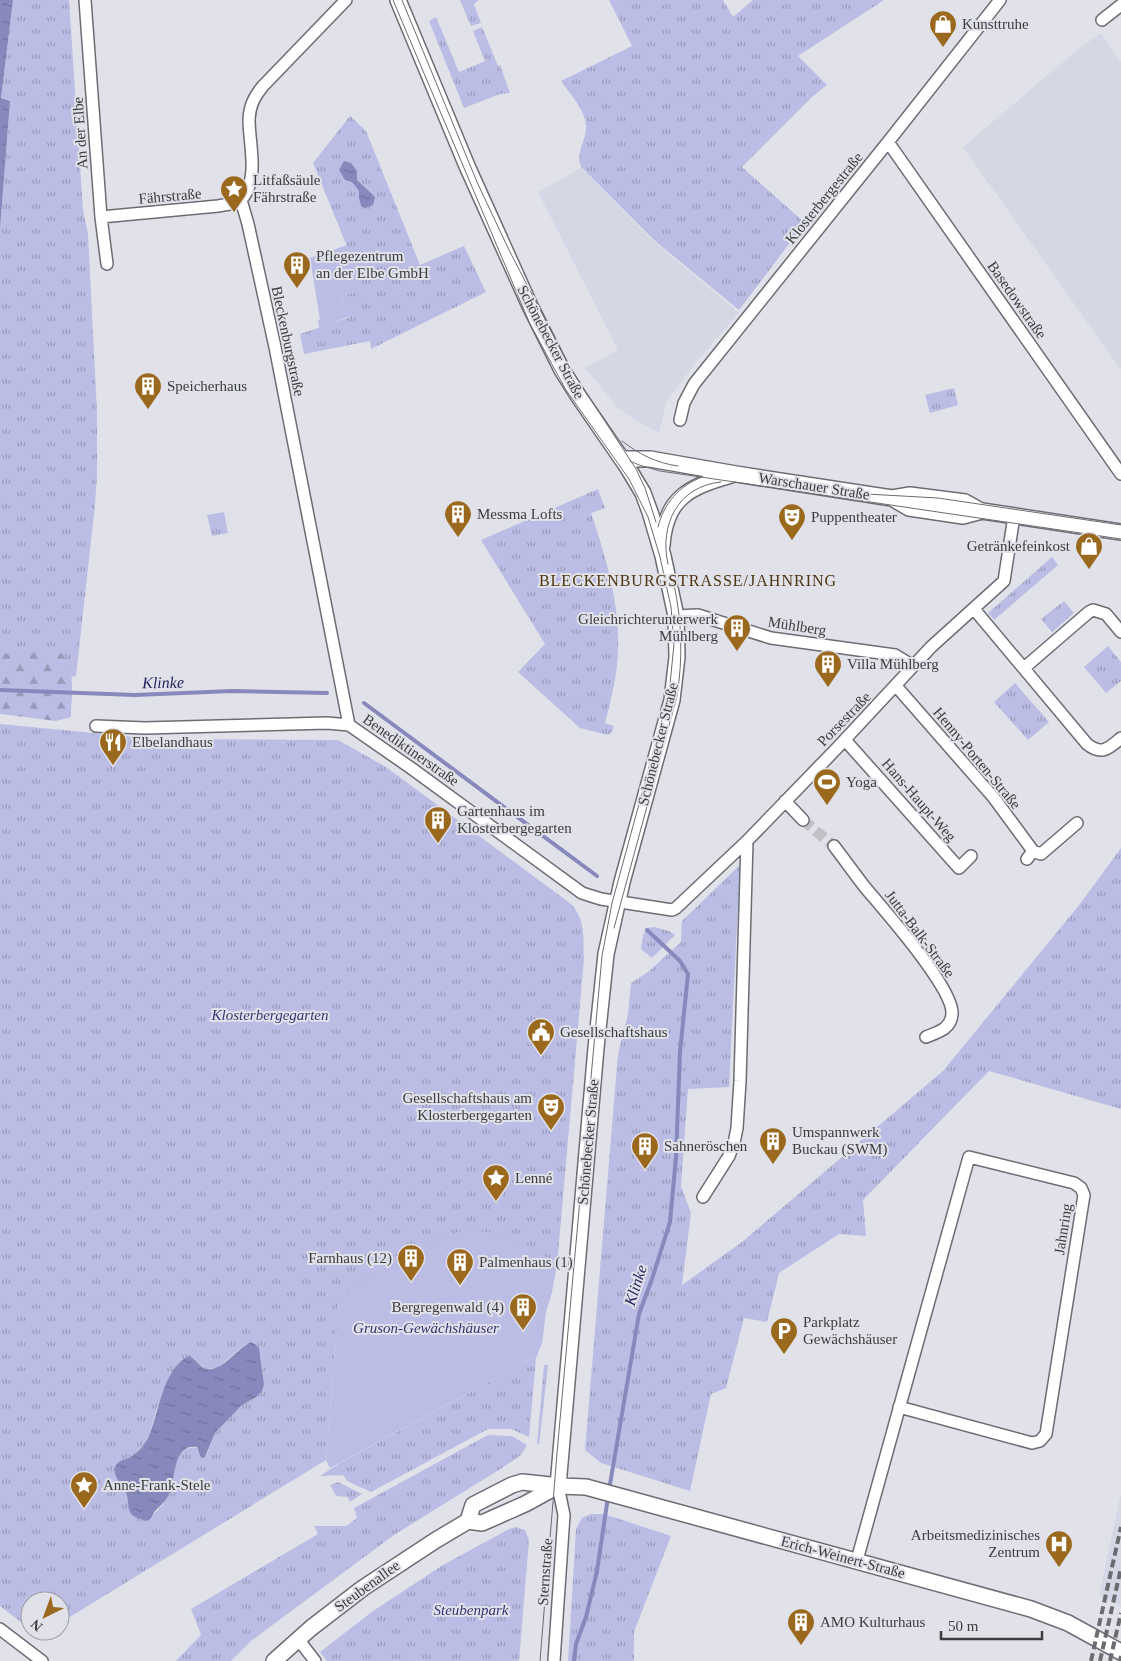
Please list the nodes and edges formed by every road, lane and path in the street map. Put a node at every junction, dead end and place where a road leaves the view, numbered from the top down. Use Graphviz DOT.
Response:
graph roads {
  1 [pos="86,0"];
  2 [pos="346,0"];
  3 [pos="398,0"];
  4 [pos="1000,0"];
  5 [pos="1121,5"];
  6 [pos="1102,20"];
  7 [pos="888,142"];
  8 [pos="240,200"];
  9 [pos="101,217"];
  10 [pos="107,264"];
  11 [pos="680,420"];
  12 [pos="623,459"];
  13 [pos="736,474"];
  14 [pos="1121,474"];
  15 [pos="1014,516"];
  16 [pos="1121,532"];
  17 [pos="662,553"];
  18 [pos="974,608"];
  19 [pos="676,616"];
  20 [pos="1121,632"];
  21 [pos="913,666"];
  22 [pos="1024,668"];
  23 [pos="896,686"];
  24 [pos="349,725"];
  25 [pos="96,726"];
  26 [pos="1121,738"];
  27 [pos="845,740"];
  28 [pos="785,801"];
  29 [pos="803,820"];
  30 [pos="1077,823"];
  31 [pos="747,841"];
  32 [pos="834,846"];
  33 [pos="971,856"];
  34 [pos="617,902"];
  35 [pos="926,1036"];
  36 [pos="703,1197"];
  37 [pos="900,1407"];
  38 [pos="558,1486"];
  39 [pos="468,1521"];
  40 [pos="858,1560"];
  41 [pos="0,1629"];
  42 [pos="298,1640"];
  43 [pos="1121,1652"];
  44 [pos="42,1661"];
  45 [pos="274,1661"];
  46 [pos="315,1661"];
  47 [pos="554,1661"];
  1 -- 9 [label="street, An der Elbe"];
  2 -- 8 [label="street"];
  3 -- 12 [label="main road, Schönebecker Straße"];
  4 -- 7 [label="street, Klosterbergestraße"];
  5 -- 6 [label="street"];
  7 -- 11 [label="street, Klosterbergestraße"];
  7 -- 14 [label="street, Basedowstraße"];
  8 -- 9 [label="street, Fährstraße"];
  8 -- 24 [label="street, Bleckenburgstraße"];
  9 -- 10 [label="street, An der Elbe"];
  12 -- 13 [label="main road, Warschauer Straße"];
  12 -- 17 [label="main road, Schönebecker Straße"];
  13 -- 15 [label="main road, Warschauer Straße"];
  13 -- 17 [label="main road, Warschauer Straße"];
  15 -- 16 [label="main road, Warschauer Straße"];
  15 -- 18 [label="street, Porsestraße"];
  17 -- 19 [label="main road, Schönebecker Straße"];
  18 -- 21 [label="street, Porsestraße"];
  18 -- 22 [label="street"];
  19 -- 21 [label="street, Mühlberg"];
  19 -- 34 [label="main road, Schönebecker Straße"];
  20 -- 22 [label="street"];
  21 -- 23 [label="street, Porsestraße"];
  22 -- 26 [label="street"];
  23 -- 27 [label="street, Porsestraße"];
  23 -- 30 [label="street, Henny-Porten-Straße"];
  24 -- 25 [label="street, Benediktinerstraße"];
  24 -- 34 [label="street, Benediktinerstraße"];
  27 -- 28 [label="street, Porsestraße"];
  27 -- 33 [label="street, Hans-Haupt-Weg"];
  28 -- 29 [label="street"];
  28 -- 31 [label="street, Porsestraße"];
  31 -- 34 [label="street, Porsestraße"];
  31 -- 36 [label="street"];
  32 -- 35 [label="street, Jutta-Balk-Straße"];
  34 -- 38 [label="main road, Schönebecker Straße"];
  37 -- 37 [label="street, Jahnring"];
  37 -- 40 [label="street, Jahnring"];
  38 -- 39 [label="main road, Steubenallee"];
  38 -- 39 [label="main road, Steubenallee"];
  38 -- 40 [label="main road, Erich-Weinert-Straße"];
  38 -- 47 [label="street, Sternstraße"];
  39 -- 42 [label="main road, Steubenallee"];
  40 -- 43 [label="main road, Erich-Weinert-Straße"];
  41 -- 44 [label="street"];
  42 -- 45 [label="main road, Steubenallee"];
  42 -- 46 [label="street"];
}
